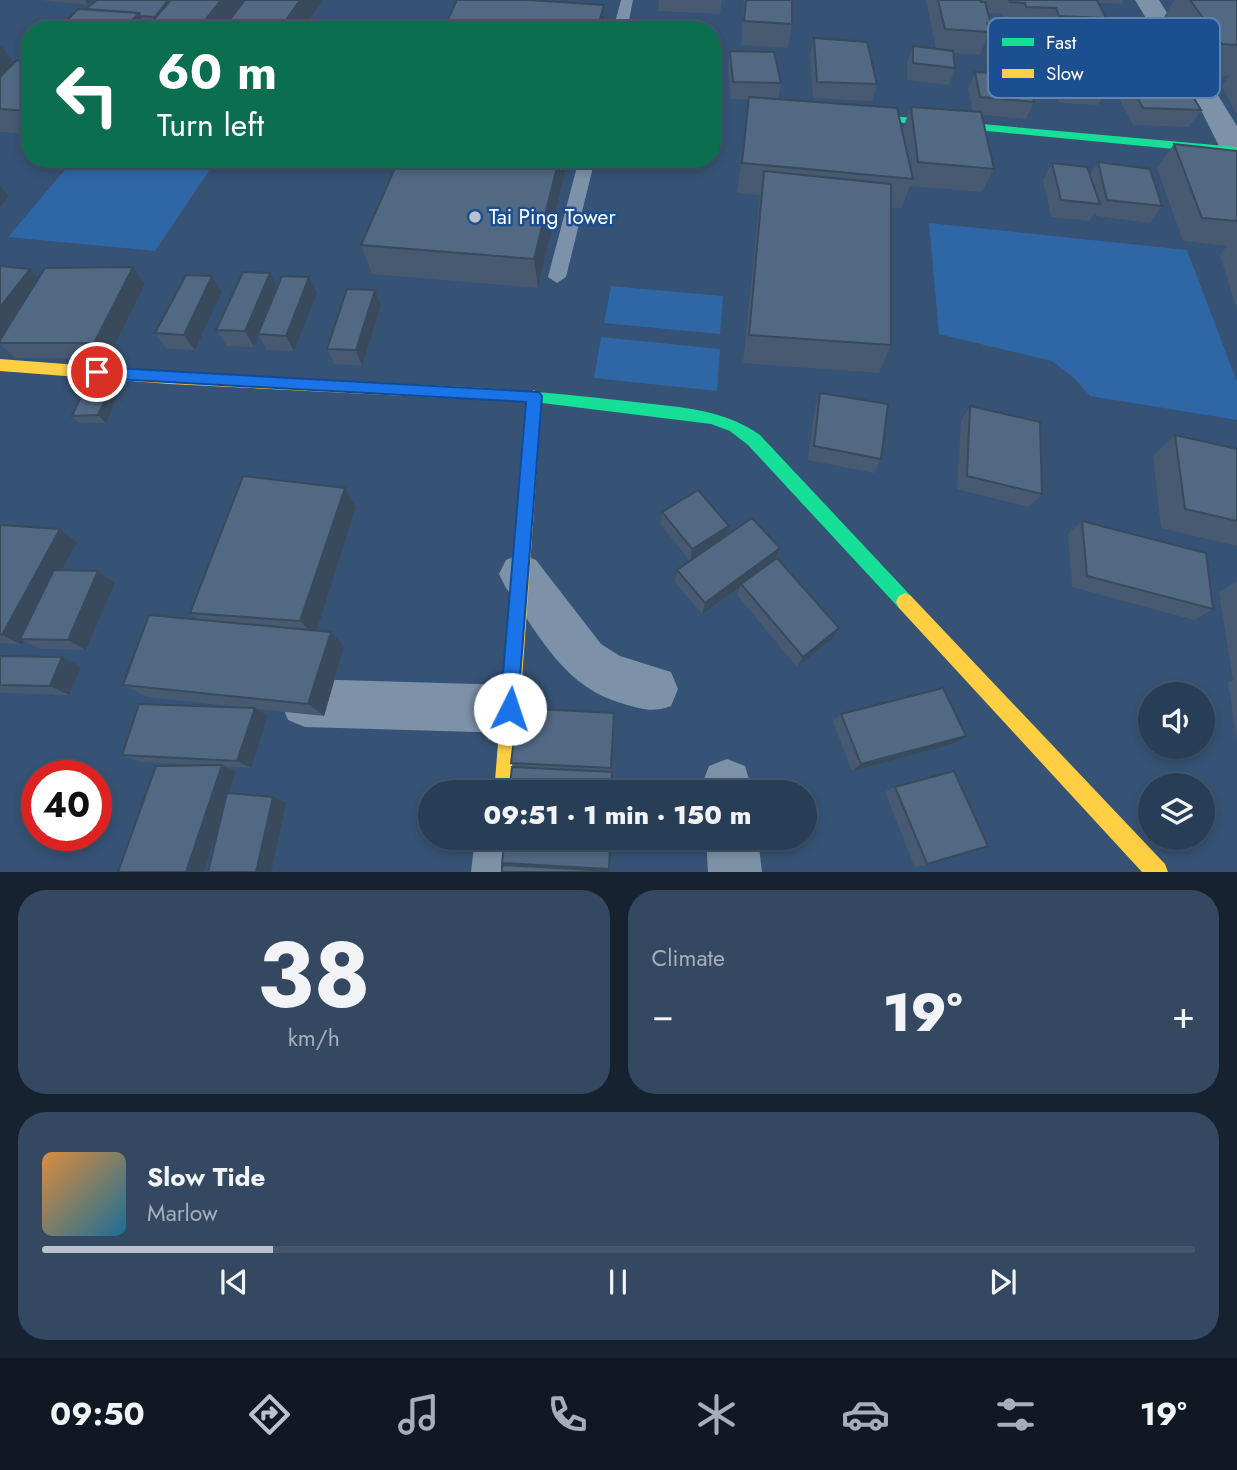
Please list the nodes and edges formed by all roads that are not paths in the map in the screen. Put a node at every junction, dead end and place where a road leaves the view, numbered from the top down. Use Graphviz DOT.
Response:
graph roads {
  1 [pos="627,0"];
  2 [pos="1147,0"];
  3 [pos="1158,18"];
  4 [pos="622,21"];
  5 [pos="1208,98"];
  6 [pos="826,113"];
  7 [pos="1236,152"];
  8 [pos="585,168"];
  9 [pos="557,277"];
  10 [pos="0,365"];
  11 [pos="534,396"];
  12 [pos="521,573"];
  13 [pos="654,689"];
  14 [pos="305,703"];
  15 [pos="510,709"];
  16 [pos="505,780"];
  17 [pos="499,850"];
  18 [pos="733,850"];
  19 [pos="498,872"];
  20 [pos="735,872"];
  21 [pos="1157,872"];
  1 -- 4 [label="lane"];
  2 -- 3 [label="street"];
  5 -- 7 [label="street"];
  6 -- 7 [label="street"];
  8 -- 9 [label="lane"];
  10 -- 11 [label="street"];
  11 -- 12 [label="street"];
  11 -- 21 [label="street"];
  12 -- 13 [label="street"];
  12 -- 15 [label="street"];
  14 -- 15 [label="street"];
  15 -- 16 [label="street"];
  17 -- 19 [label="street"];
  18 -- 20 [label="street"];
}
